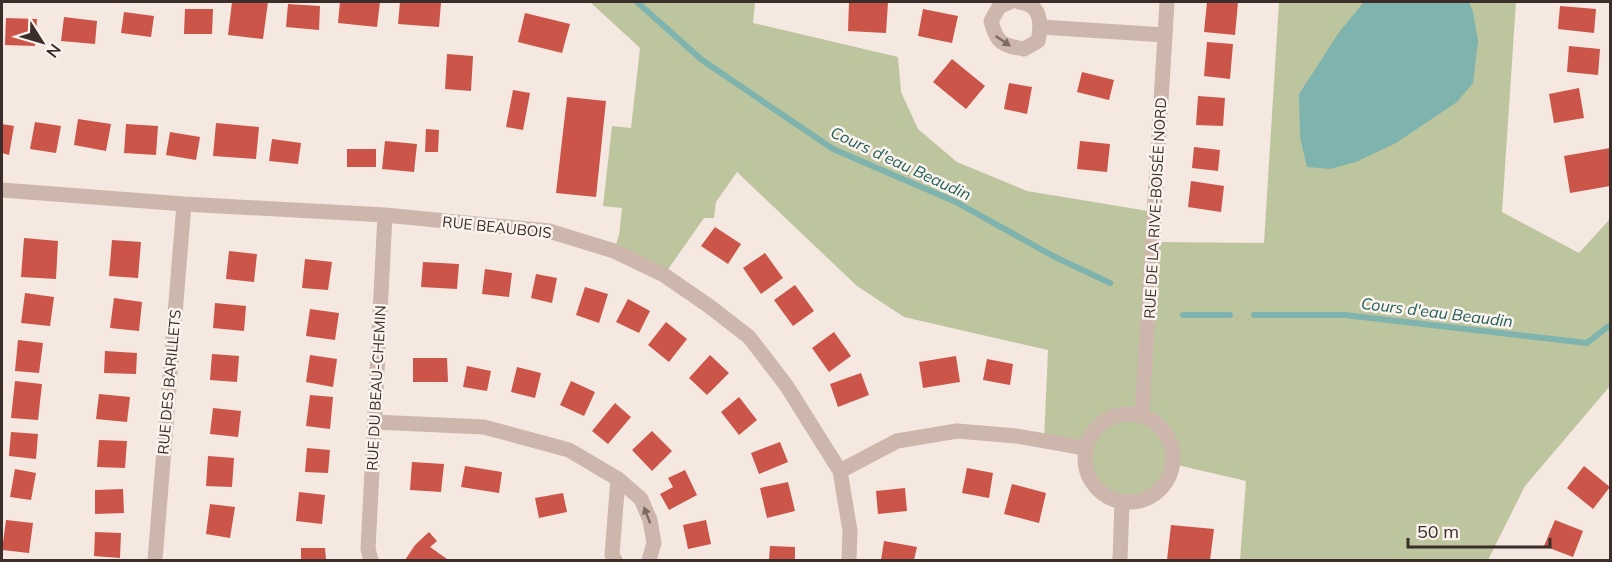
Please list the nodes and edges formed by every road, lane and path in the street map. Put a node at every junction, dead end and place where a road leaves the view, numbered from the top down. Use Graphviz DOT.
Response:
graph roads {
  1 [pos="1010,2"];
  2 [pos="1019,2"];
  3 [pos="1167,2"];
  4 [pos="1041,27"];
  5 [pos="1165,35"];
  6 [pos="2,190"];
  7 [pos="184,204"];
  8 [pos="385,215"];
  9 [pos="1142,415"];
  10 [pos="374,422"];
  11 [pos="1085,448"];
  12 [pos="840,471"];
  13 [pos="618,479"];
  14 [pos="1122,502"];
  15 [pos="155,561"];
  16 [pos="371,561"];
  17 [pos="615,561"];
  18 [pos="649,561"];
  19 [pos="849,561"];
  20 [pos="1120,561"];
  1 -- 4 [label="street, one-way"];
  2 -- 4 [label="street"];
  3 -- 5 [label="street, RUE DE LA RIVE-BOISÉE NORD"];
  4 -- 5 [label="street"];
  5 -- 9 [label="street, RUE DE LA RIVE-BOISÉE NORD"];
  6 -- 7 [label="street, RUE BEAUBOIS"];
  7 -- 8 [label="street, RUE BEAUBOIS"];
  7 -- 15 [label="street, RUE DES BARILLETS"];
  8 -- 10 [label="street, RUE DU BEAU-CHEMIN"];
  8 -- 12 [label="street, RUE BEAUBOIS"];
  9 -- 11 [label="street"];
  9 -- 14 [label="street"];
  10 -- 13 [label="street"];
  10 -- 16 [label="street, RUE DU BEAU-CHEMIN"];
  11 -- 12 [label="street"];
  11 -- 14 [label="street"];
  12 -- 19 [label="street, RUE BEAUBOIS"];
  13 -- 17 [label="street"];
  18 -- 13 [label="street, one-way"];
  14 -- 20 [label="street"];
}
